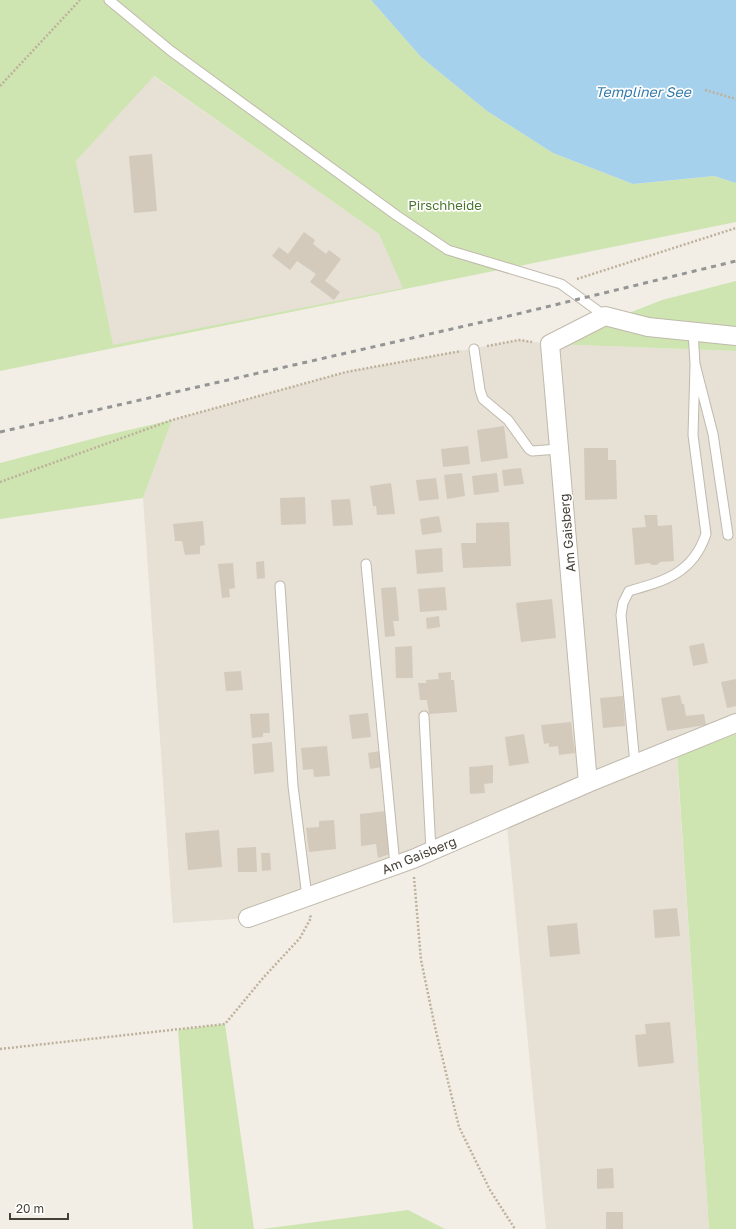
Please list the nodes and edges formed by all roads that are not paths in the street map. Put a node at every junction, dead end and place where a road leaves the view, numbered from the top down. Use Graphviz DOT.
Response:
graph roads {
  1 [pos="109,0"];
  2 [pos="605,316"];
  3 [pos="694,332"];
  4 [pos="736,336"];
  5 [pos="474,349"];
  6 [pos="695,366"];
  7 [pos="560,449"];
  8 [pos="728,535"];
  9 [pos="366,564"];
  10 [pos="280,586"];
  11 [pos="424,716"];
  12 [pos="736,723"];
  13 [pos="635,764"];
  14 [pos="588,783"];
  15 [pos="431,851"];
  16 [pos="395,865"];
  17 [pos="307,897"];
  18 [pos="248,918"];
  1 -- 2 [label="lane"];
  2 -- 3 [label="street"];
  2 -- 7 [label="street, Am Gaisberg"];
  3 -- 4 [label="street"];
  3 -- 6 [label="lane"];
  5 -- 7 [label="lane"];
  6 -- 8 [label="lane"];
  6 -- 13 [label="lane"];
  7 -- 14 [label="street, Am Gaisberg"];
  9 -- 16 [label="lane"];
  10 -- 17 [label="lane"];
  11 -- 15 [label="lane"];
  12 -- 13 [label="street, Am Gaisberg"];
  13 -- 14 [label="street, Am Gaisberg"];
  14 -- 15 [label="street, Am Gaisberg"];
  15 -- 16 [label="street, Am Gaisberg"];
  16 -- 17 [label="street, Am Gaisberg"];
  17 -- 18 [label="street, Am Gaisberg"];
}
